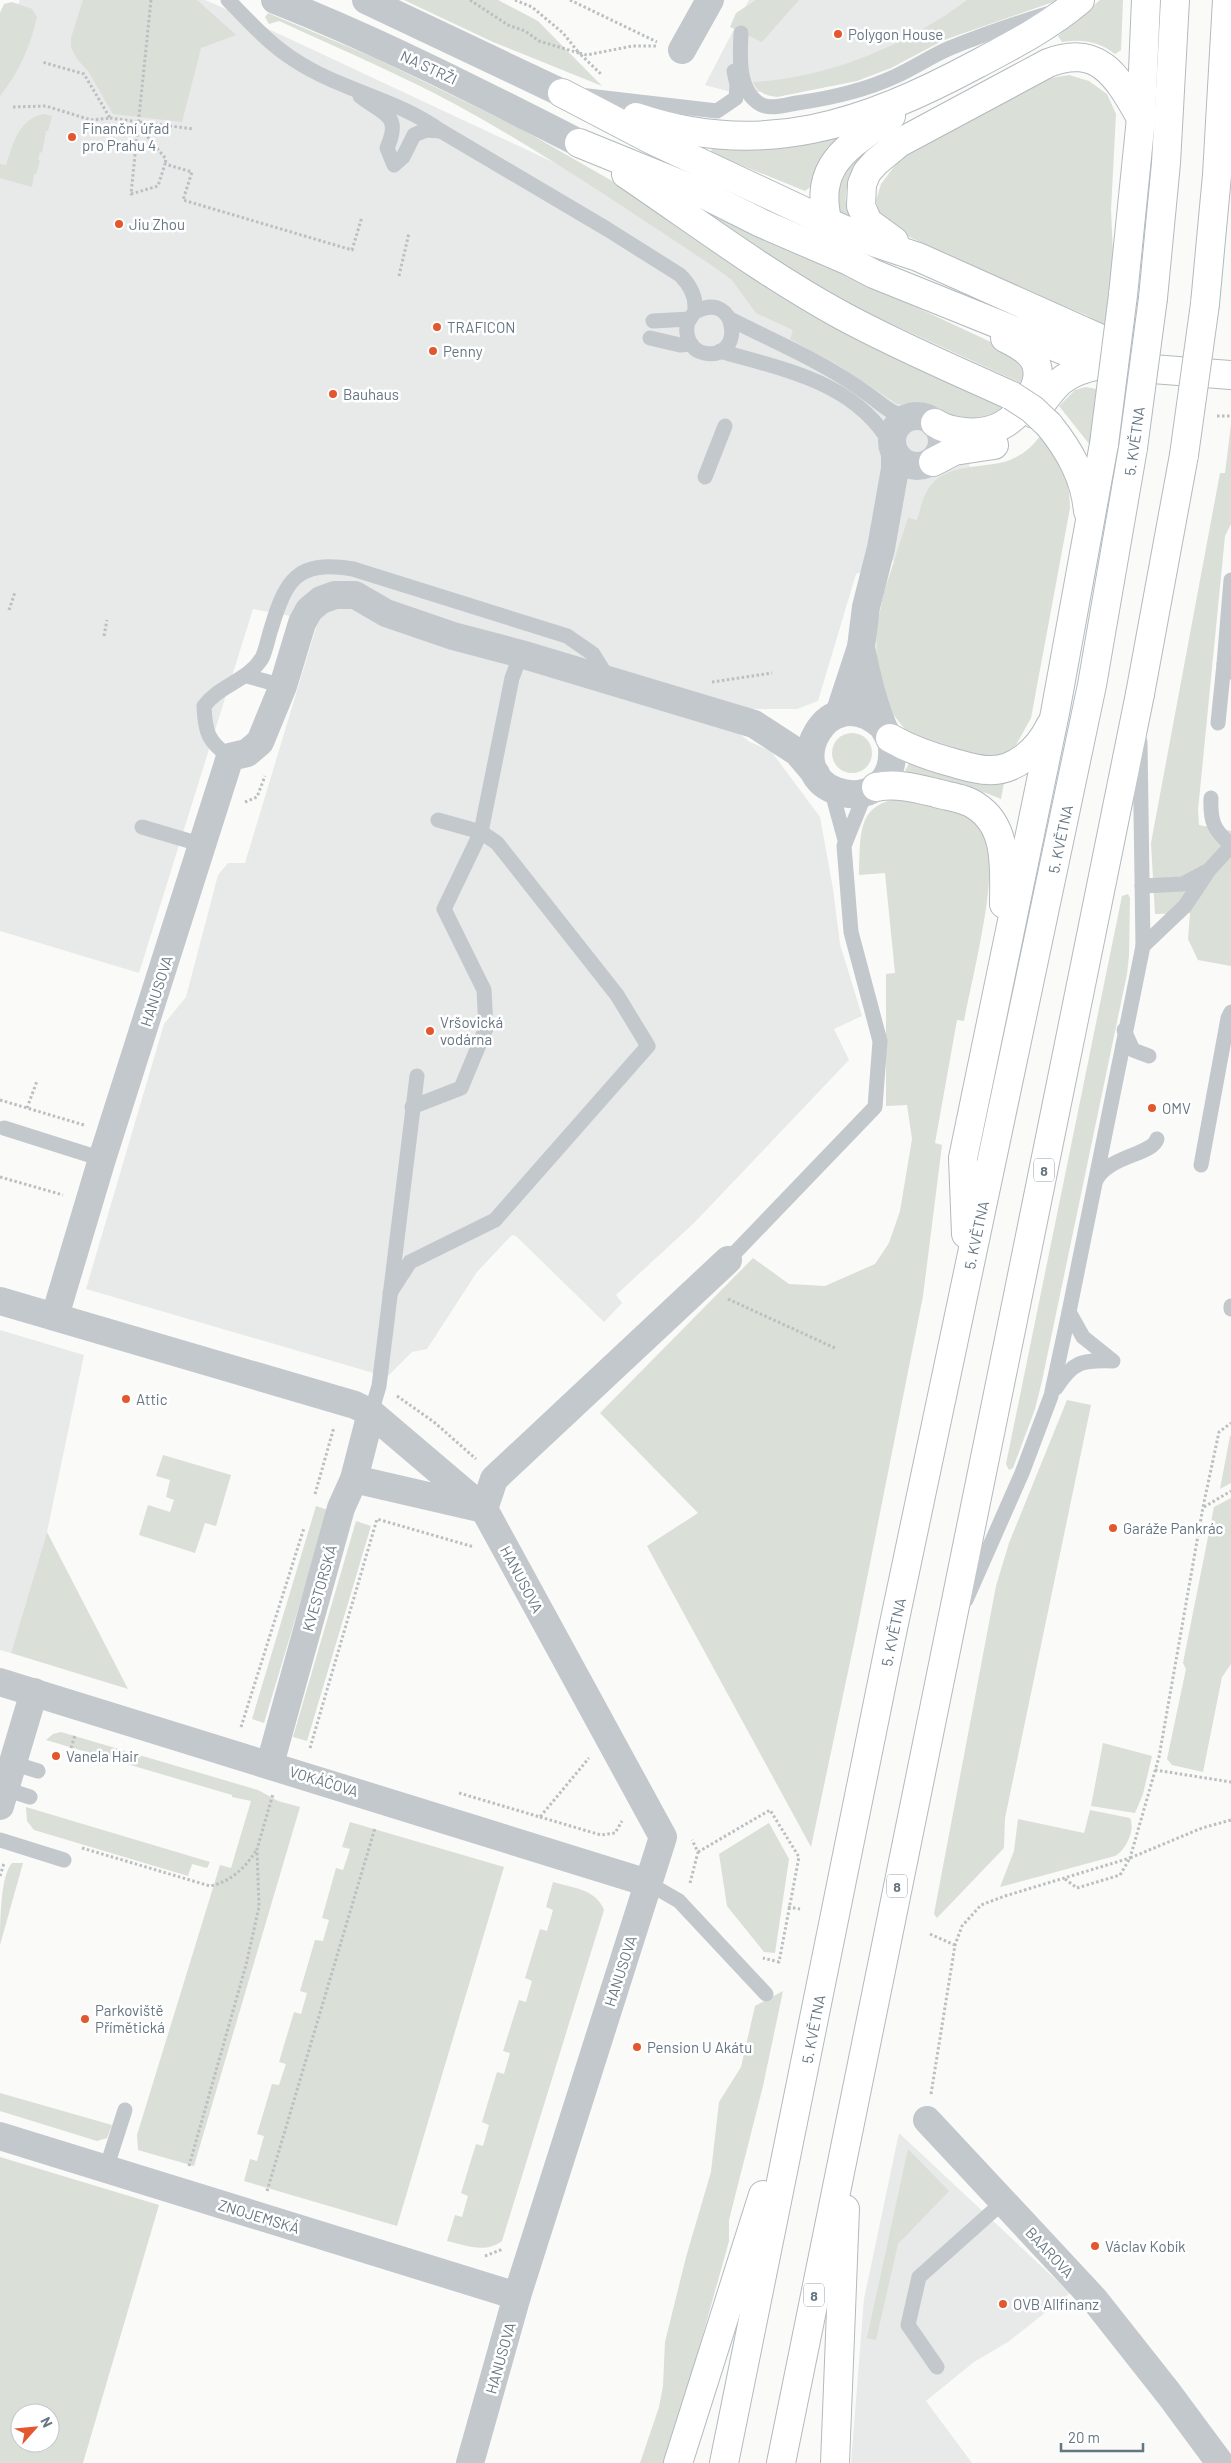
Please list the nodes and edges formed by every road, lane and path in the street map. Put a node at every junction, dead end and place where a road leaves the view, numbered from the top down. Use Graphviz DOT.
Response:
graph roads {
  1 [pos="151,0"];
  2 [pos="228,0"];
  3 [pos="275,0"];
  4 [pos="366,0"];
  5 [pos="470,0"];
  6 [pos="515,0"];
  7 [pos="570,0"];
  8 [pos="710,0"];
  9 [pos="1146,0"];
  10 [pos="1175,0"];
  11 [pos="1227,0"];
  12 [pos="1075,4"];
  13 [pos="1229,27"];
  14 [pos="666,46"];
  15 [pos="579,53"];
  16 [pos="42,62"];
  17 [pos="345,85"];
  18 [pos="562,93"];
  19 [pos="922,93"];
  20 [pos="611,99"];
  21 [pos="13,107"];
  22 [pos="110,118"];
  23 [pos="1141,118"];
  24 [pos="138,125"];
  25 [pos="193,129"];
  26 [pos="441,131"];
  27 [pos="579,143"];
  28 [pos="165,164"];
  29 [pos="362,217"];
  30 [pos="827,222"];
  31 [pos="409,233"];
  32 [pos="918,257"];
  33 [pos="849,261"];
  34 [pos="399,276"];
  35 [pos="945,304"];
  36 [pos="693,316"];
  37 [pos="730,319"];
  38 [pos="653,321"];
  39 [pos="650,338"];
  40 [pos="691,344"];
  41 [pos="720,351"];
  42 [pos="1100,365"];
  43 [pos="1171,370"];
  44 [pos="1231,374"];
  45 [pos="924,419"];
  46 [pos="725,426"];
  47 [pos="893,450"];
  48 [pos="929,464"];
  49 [pos="705,477"];
  50 [pos="1088,538"];
  51 [pos="881,548"];
  52 [pos="1231,580"];
  53 [pos="14,592"];
  54 [pos="1230,605"];
  55 [pos="9,610"];
  56 [pos="107,620"];
  57 [pos="1229,627"];
  58 [pos="104,636"];
  59 [pos="861,647"];
  60 [pos="521,654"];
  61 [pos="1227,668"];
  62 [pos="772,674"];
  63 [pos="247,676"];
  64 [pos="609,680"];
  65 [pos="283,686"];
  66 [pos="1140,694"];
  67 [pos="679,702"];
  68 [pos="1056,713"];
  69 [pos="829,720"];
  70 [pos="1218,723"];
  71 [pos="754,724"];
  72 [pos="886,732"];
  73 [pos="230,757"];
  74 [pos="266,772"];
  75 [pos="823,782"];
  76 [pos="870,791"];
  77 [pos="218,794"];
  78 [pos="1212,798"];
  79 [pos="438,820"];
  80 [pos="142,827"];
  81 [pos="481,832"];
  82 [pos="845,840"];
  83 [pos="203,845"];
  84 [pos="1231,845"];
  85 [pos="1209,870"];
  86 [pos="1142,886"];
  87 [pos="1143,946"];
  88 [pos="1005,954"];
  89 [pos="1231,1012"];
  90 [pos="1124,1030"];
  91 [pos="1149,1056"];
  92 [pos="417,1076"];
  93 [pos="37,1081"];
  94 [pos="0,1100"];
  95 [pos="412,1107"];
  96 [pos="27,1108"];
  97 [pos="4,1128"];
  98 [pos="1157,1139"];
  99 [pos="92,1156"];
  100 [pos="1201,1165"];
  101 [pos="0,1177"];
  102 [pos="1095,1182"];
  103 [pos="728,1260"];
  104 [pos="968,1275"];
  105 [pos="706,1281"];
  106 [pos="390,1293"];
  107 [pos="0,1300"];
  108 [pos="1069,1312"];
  109 [pos="55,1316"];
  110 [pos="837,1349"];
  111 [pos="379,1386"];
  112 [pos="1051,1396"];
  113 [pos="371,1413"];
  114 [pos="1231,1423"];
  115 [pos="354,1479"];
  116 [pos="494,1479"];
  117 [pos="1231,1491"];
  118 [pos="1203,1507"];
  119 [pos="484,1509"];
  120 [pos="307,1518"];
  121 [pos="479,1556"];
  122 [pos="946,1645"];
  123 [pos="0,1682"];
  124 [pos="34,1692"];
  125 [pos="77,1727"];
  126 [pos="241,1728"];
  127 [pos="71,1748"];
  128 [pos="310,1748"];
  129 [pos="12,1763"];
  130 [pos="594,1763"];
  131 [pos="1155,1770"];
  132 [pos="38,1771"];
  133 [pos="269,1775"];
  134 [pos="1231,1782"];
  135 [pos="274,1791"];
  136 [pos="459,1793"];
  137 [pos="280,1795"];
  138 [pos="2,1797"];
  139 [pos="30,1797"];
  140 [pos="540,1817"];
  141 [pos="622,1817"];
  142 [pos="1231,1820"];
  143 [pos="376,1825"];
  144 [pos="0,1840"];
  145 [pos="80,1848"];
  146 [pos="257,1849"];
  147 [pos="1130,1858"];
  148 [pos="64,1860"];
  149 [pos="1065,1878"];
  150 [pos="648,1883"];
  151 [pos="689,1884"];
  152 [pos="788,1907"];
  153 [pos="800,1909"];
  154 [pos="930,1934"];
  155 [pos="955,1945"];
  156 [pos="757,1956"];
  157 [pos="766,1994"];
  158 [pos="805,2067"];
  159 [pos="125,2110"];
  160 [pos="927,2120"];
  161 [pos="848,2127"];
  162 [pos="0,2136"];
  163 [pos="106,2169"];
  164 [pos="188,2170"];
  165 [pos="267,2194"];
  166 [pos="1003,2202"];
  167 [pos="506,2247"];
  168 [pos="482,2256"];
  169 [pos="517,2296"];
  170 [pos="938,2367"];
  171 [pos="470,2463"];
  172 [pos="678,2463"];
  173 [pos="724,2463"];
  174 [pos="780,2463"];
  175 [pos="835,2463"];
  176 [pos="1220,2463"];
  1 -- 24 [label="path"];
  2 -- 17 [label="lane"];
  3 -- 27 [label="street, NA STRŽI"];
  4 -- 18 [label="street"];
  5 -- 15 [label="path"];
  6 -- 15 [label="path"];
  7 -- 14 [label="path"];
  8 -- 14 [label="street"];
  9 -- 23 [label="main road"];
  10 -- 104 [label="main road, 5. KVĚTNA, bridge"];
  11 -- 13 [label="main road, 8"];
  12 -- 19 [label="main road"];
  12 -- 20 [label="lane"];
  13 -- 66 [label="main road, 8, bridge"];
  14 -- 15 [label="path"];
  15 -- 20 [label="path"];
  16 -- 22 [label="path"];
  17 -- 26 [label="lane"];
  17 -- 26 [label="lane"];
  18 -- 19 [label="main road"];
  18 -- 20 [label="lane"];
  18 -- 30 [label="main road"];
  19 -- 30 [label="main road"];
  21 -- 22 [label="path"];
  22 -- 25 [label="path, bridge"];
  23 -- 32 [label="main road"];
  23 -- 50 [label="main road, bridge"];
  24 -- 28 [label="path"];
  24 -- 28 [label="path"];
  26 -- 36 [label="lane"];
  27 -- 33 [label="main road"];
  27 -- 50 [label="main road, bridge"];
  28 -- 29 [label="path"];
  30 -- 32 [label="main road"];
  30 -- 33 [label="main road"];
  31 -- 34 [label="path"];
  32 -- 43 [label="main road"];
  33 -- 35 [label="main road"];
  35 -- 42 [label="main road"];
  35 -- 45 [label="main road"];
  36 -- 37 [label="lane"];
  36 -- 38 [label="lane"];
  36 -- 40 [label="lane"];
  37 -- 41 [label="lane"];
  37 -- 45 [label="lane"];
  39 -- 40 [label="lane"];
  40 -- 41 [label="lane"];
  41 -- 47 [label="lane"];
  42 -- 43 [label="main road"];
  42 -- 48 [label="main road"];
  43 -- 44 [label="main road"];
  45 -- 47 [label="street"];
  45 -- 48 [label="street"];
  46 -- 49 [label="lane"];
  47 -- 48 [label="street"];
  47 -- 51 [label="street"];
  48 -- 51 [label="street"];
  50 -- 68 [label="main road"];
  51 -- 59 [label="street"];
  52 -- 54 [label="lane"];
  53 -- 55 [label="path"];
  54 -- 57 [label="lane"];
  56 -- 58 [label="path"];
  57 -- 61 [label="lane"];
  59 -- 69 [label="street"];
  59 -- 72 [label="street"];
  60 -- 64 [label="street"];
  60 -- 65 [label="street"];
  60 -- 81 [label="lane"];
  61 -- 70 [label="lane"];
  62 -- 67 [label="path"];
  63 -- 64 [label="lane"];
  63 -- 65 [label="lane"];
  63 -- 73 [label="lane"];
  64 -- 67 [label="street"];
  65 -- 73 [label="street"];
  66 -- 86 [label="lane"];
  66 -- 122 [label="main road, 8"];
  67 -- 71 [label="street"];
  68 -- 72 [label="main road"];
  68 -- 88 [label="main road"];
  69 -- 71 [label="street"];
  69 -- 72 [label="street"];
  69 -- 75 [label="street"];
  71 -- 75 [label="street"];
  72 -- 76 [label="street"];
  73 -- 77 [label="street, HANUSOVA"];
  74 -- 77 [label="path"];
  75 -- 76 [label="street"];
  75 -- 82 [label="lane"];
  76 -- 82 [label="lane"];
  76 -- 88 [label="main road"];
  77 -- 83 [label="street, HANUSOVA"];
  78 -- 84 [label="lane"];
  79 -- 81 [label="lane"];
  80 -- 83 [label="lane"];
  81 -- 95 [label="lane"];
  81 -- 106 [label="lane"];
  82 -- 103 [label="lane"];
  83 -- 99 [label="street, HANUSOVA"];
  84 -- 85 [label="lane"];
  85 -- 86 [label="lane"];
  85 -- 87 [label="lane"];
  86 -- 87 [label="lane"];
  87 -- 90 [label="lane"];
  88 -- 104 [label="main road"];
  89 -- 100 [label="lane"];
  90 -- 91 [label="lane"];
  90 -- 102 [label="lane"];
  92 -- 95 [label="lane"];
  93 -- 96 [label="path"];
  94 -- 96 [label="path"];
  95 -- 106 [label="lane"];
  96 -- 99 [label="path"];
  97 -- 99 [label="lane"];
  98 -- 102 [label="lane"];
  99 -- 101 [label="path"];
  99 -- 109 [label="street, HANUSOVA"];
  102 -- 108 [label="lane"];
  103 -- 105 [label="street"];
  104 -- 158 [label="main road, 5. KVĚTNA"];
  105 -- 110 [label="path"];
  105 -- 116 [label="street"];
  106 -- 111 [label="lane"];
  107 -- 109 [label="street, HANUSOVA"];
  108 -- 112 [label="lane"];
  108 -- 112 [label="lane"];
  109 -- 113 [label="street, HANUSOVA"];
  111 -- 113 [label="lane"];
  111 -- 116 [label="path"];
  112 -- 122 [label="lane"];
  113 -- 115 [label="street, KVESTORSKÁ"];
  113 -- 119 [label="street, HANUSOVA"];
  114 -- 118 [label="path"];
  115 -- 119 [label="street"];
  115 -- 133 [label="street, KVESTORSKÁ"];
  116 -- 119 [label="street"];
  117 -- 118 [label="path"];
  118 -- 131 [label="path"];
  119 -- 150 [label="street, HANUSOVA"];
  120 -- 126 [label="path"];
  121 -- 128 [label="path"];
  122 -- 161 [label="main road, 8"];
  123 -- 124 [label="street, VOKÁČOVA"];
  124 -- 129 [label="street"];
  124 -- 133 [label="street, VOKÁČOVA"];
  125 -- 127 [label="path"];
  129 -- 132 [label="lane"];
  129 -- 138 [label="street"];
  130 -- 140 [label="path"];
  131 -- 134 [label="path"];
  131 -- 147 [label="path"];
  133 -- 135 [label="path"];
  133 -- 150 [label="street, VOKÁČOVA"];
  135 -- 137 [label="path"];
  135 -- 146 [label="path"];
  136 -- 140 [label="path"];
  138 -- 139 [label="lane"];
  140 -- 141 [label="path"];
  142 -- 147 [label="path"];
  143 -- 165 [label="path"];
  144 -- 148 [label="lane"];
  145 -- 146 [label="path"];
  146 -- 164 [label="path"];
  147 -- 149 [label="path"];
  147 -- 149 [label="path"];
  149 -- 155 [label="path"];
  150 -- 157 [label="lane"];
  150 -- 169 [label="street, HANUSOVA"];
  151 -- 152 [label="path"];
  152 -- 153 [label="path"];
  152 -- 156 [label="path"];
  154 -- 155 [label="path"];
  155 -- 160 [label="path"];
  158 -- 172 [label="main road"];
  158 -- 173 [label="main road, 5. KVĚTNA"];
  159 -- 163 [label="lane"];
  160 -- 166 [label="street, BAAROVA"];
  161 -- 174 [label="main road, 8"];
  161 -- 175 [label="main road"];
  162 -- 163 [label="street, ZNOJEMSKÁ"];
  163 -- 169 [label="street, ZNOJEMSKÁ"];
  166 -- 170 [label="lane"];
  166 -- 176 [label="street, BAAROVA"];
  167 -- 168 [label="path"];
  169 -- 171 [label="street, HANUSOVA"];
}
